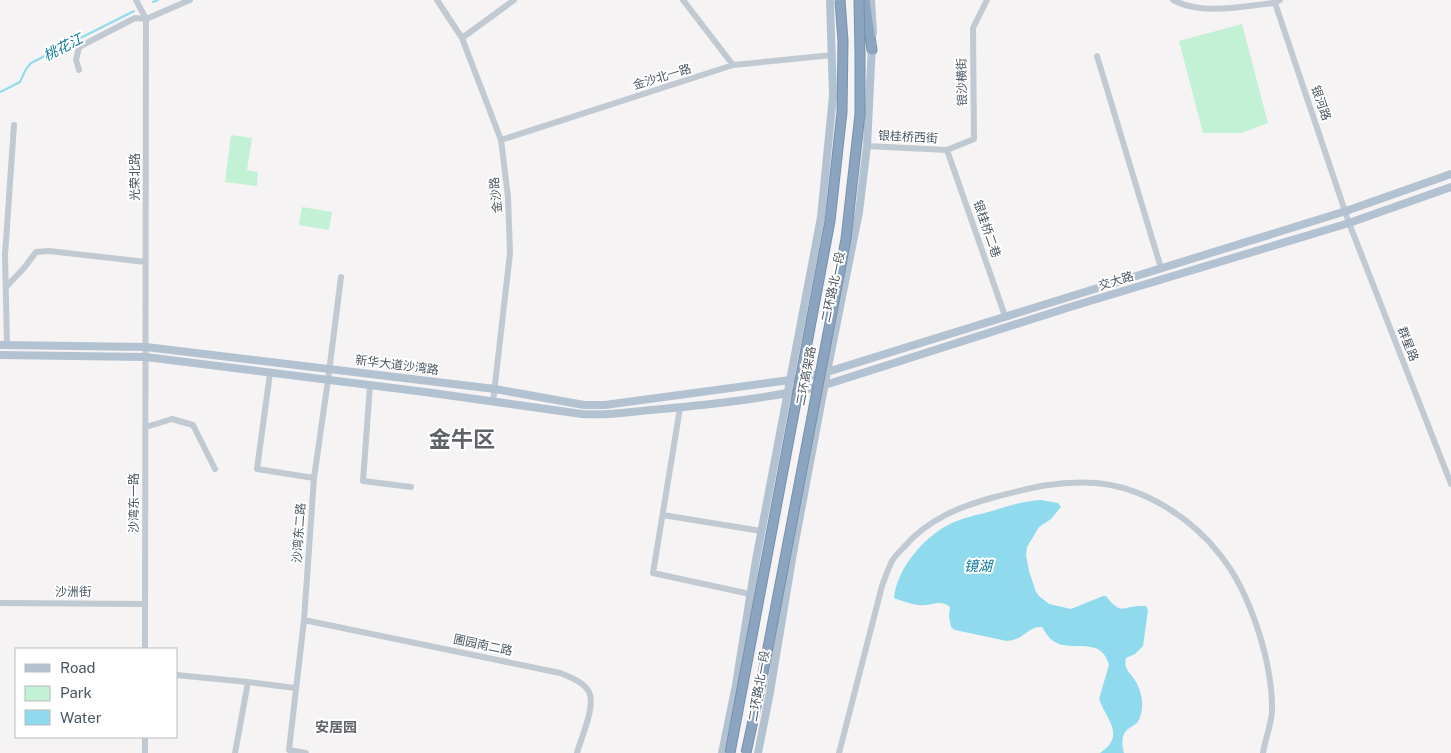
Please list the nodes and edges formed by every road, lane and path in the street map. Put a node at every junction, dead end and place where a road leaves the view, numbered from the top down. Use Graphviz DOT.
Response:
graph roads {
  1 [pos="136,0"];
  2 [pos="190,0"];
  3 [pos="437,0"];
  4 [pos="514,0"];
  5 [pos="683,0"];
  6 [pos="830,0"];
  7 [pos="840,0"];
  8 [pos="859,0"];
  9 [pos="865,0"];
  10 [pos="870,0"];
  11 [pos="988,0"];
  12 [pos="1173,0"];
  13 [pos="1276,1"];
  14 [pos="146,19"];
  15 [pos="462,38"];
  16 [pos="872,50"];
  17 [pos="833,55"];
  18 [pos="1098,56"];
  19 [pos="734,66"];
  20 [pos="79,70"];
  21 [pos="14,125"];
  22 [pos="501,140"];
  23 [pos="867,146"];
  24 [pos="947,150"];
  25 [pos="1451,174"];
  26 [pos="1451,187"];
  27 [pos="1346,211"];
  28 [pos="1349,223"];
  29 [pos="146,262"];
  30 [pos="1161,268"];
  31 [pos="341,276"];
  32 [pos="6,287"];
  33 [pos="1005,316"];
  34 [pos="3,345"];
  35 [pos="146,347"];
  36 [pos="0,355"];
  37 [pos="146,358"];
  38 [pos="330,368"];
  39 [pos="827,372"];
  40 [pos="270,373"];
  41 [pos="328,380"];
  42 [pos="790,380"];
  43 [pos="825,385"];
  44 [pos="370,386"];
  45 [pos="495,389"];
  46 [pos="787,394"];
  47 [pos="493,402"];
  48 [pos="680,408"];
  49 [pos="146,427"];
  50 [pos="215,469"];
  51 [pos="314,478"];
  52 [pos="1451,484"];
  53 [pos="411,487"];
  54 [pos="664,515"];
  55 [pos="761,531"];
  56 [pos="750,594"];
  57 [pos="0,603"];
  58 [pos="146,604"];
  59 [pos="304,620"];
  60 [pos="145,648"];
  61 [pos="178,676"];
  62 [pos="248,682"];
  63 [pos="295,688"];
  64 [pos="145,738"];
  65 [pos="145,753"];
  66 [pos="235,753"];
  67 [pos="306,753"];
  68 [pos="577,753"];
  69 [pos="722,753"];
  70 [pos="730,753"];
  71 [pos="746,753"];
  72 [pos="758,753"];
  73 [pos="839,753"];
  74 [pos="1263,753"];
  1 -- 14 [label="street, 光荣北路"];
  2 -- 14 [label="street"];
  3 -- 15 [label="street, 金沙路"];
  4 -- 15 [label="street"];
  5 -- 19 [label="street"];
  6 -- 17 [label="main road, 二环路北一段"];
  7 -- 70 [label="highway, 二环高架路, bridge"];
  8 -- 71 [label="highway, 二环高架路, bridge"];
  9 -- 16 [label="highway"];
  10 -- 16 [label="main road, 二环路北一段"];
  11 -- 24 [label="street, 银沙横街"];
  12 -- 13 [label="street"];
  13 -- 27 [label="street, 银河路"];
  14 -- 20 [label="street"];
  14 -- 29 [label="street, 光荣北路"];
  15 -- 22 [label="street, 金沙路"];
  16 -- 23 [label="main road, 二环路北一段"];
  17 -- 19 [label="street, 金沙北一路"];
  17 -- 42 [label="main road, 二环路北一段"];
  18 -- 30 [label="street"];
  19 -- 22 [label="street, 金沙北一路"];
  21 -- 32 [label="street"];
  22 -- 45 [label="street, 金沙路"];
  23 -- 24 [label="street, 银桂桥西街"];
  23 -- 39 [label="main road, 二环路北一段"];
  24 -- 33 [label="street, 银桂桥二巷"];
  25 -- 27 [label="main road, 交大路"];
  26 -- 28 [label="main road, 交大路"];
  27 -- 28 [label="street, 群星路"];
  27 -- 30 [label="main road, 交大路"];
  28 -- 43 [label="main road, 交大路"];
  28 -- 52 [label="street, 群星路"];
  29 -- 32 [label="street"];
  29 -- 35 [label="street, 光荣北路"];
  30 -- 33 [label="main road, 交大路"];
  31 -- 38 [label="street, 沙湾东二路"];
  32 -- 34 [label="street"];
  33 -- 39 [label="main road, 交大路"];
  34 -- 35 [label="main road, 新华大道沙湾路"];
  35 -- 37 [label="street, 光荣北路"];
  35 -- 38 [label="main road, 新华大道沙湾路"];
  36 -- 37 [label="main road, 新华大道沙湾路"];
  37 -- 40 [label="main road, 新华大道沙湾路"];
  37 -- 49 [label="street, 沙湾东一路"];
  38 -- 41 [label="street, 沙湾东二路"];
  38 -- 45 [label="main road, 新华大道沙湾路"];
  39 -- 42 [label="main road, 交大路"];
  39 -- 43 [label="main road, 二环路北一段"];
  40 -- 41 [label="main road, 新华大道沙湾路"];
  40 -- 51 [label="street"];
  41 -- 44 [label="main road, 新华大道沙湾路"];
  41 -- 51 [label="street, 沙湾东二路"];
  42 -- 45 [label="main road, 新华大道沙湾路"];
  42 -- 46 [label="main road, 二环路北一段"];
  43 -- 46 [label="main road, 交大路"];
  43 -- 72 [label="main road, 二环路北一段"];
  44 -- 47 [label="main road, 新华大道沙湾路"];
  44 -- 53 [label="street"];
  45 -- 47 [label="street, 金沙路"];
  46 -- 48 [label="main road, 新华大道沙湾路"];
  46 -- 55 [label="main road, 二环路北一段"];
  47 -- 48 [label="main road, 新华大道沙湾路"];
  48 -- 54 [label="street"];
  49 -- 50 [label="street"];
  49 -- 58 [label="street, 沙湾东一路"];
  51 -- 59 [label="street, 沙湾东二路"];
  54 -- 55 [label="street"];
  54 -- 56 [label="street"];
  55 -- 56 [label="main road, 二环路北一段"];
  56 -- 69 [label="main road, 二环路北一段"];
  57 -- 58 [label="street, 沙洲街"];
  58 -- 60 [label="street, 沙湾东一路"];
  59 -- 63 [label="street, 沙湾东二路"];
  59 -- 68 [label="street, 圃园南二路"];
  61 -- 62 [label="street"];
  62 -- 63 [label="street"];
  62 -- 66 [label="street"];
  63 -- 67 [label="street, 沙湾东二路"];
  64 -- 65 [label="street"];
  73 -- 74 [label="street"];
}
